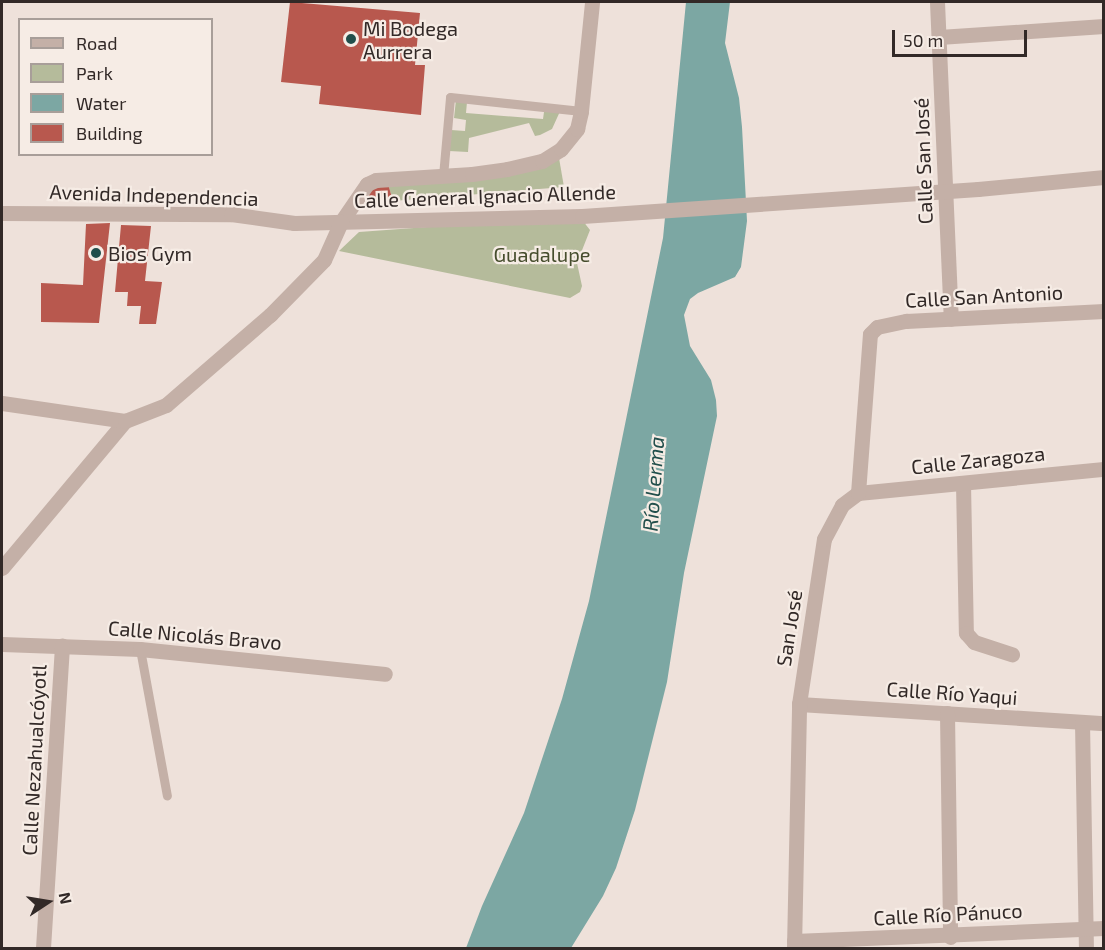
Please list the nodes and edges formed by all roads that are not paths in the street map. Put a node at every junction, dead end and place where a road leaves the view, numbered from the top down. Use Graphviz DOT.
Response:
graph roads {
  1 [pos="592,2"];
  2 [pos="937,2"];
  3 [pos="1104,26"];
  4 [pos="939,37"];
  5 [pos="581,111"];
  6 [pos="443,176"];
  7 [pos="1104,177"];
  8 [pos="2,213"];
  9 [pos="341,222"];
  10 [pos="1104,311"];
  11 [pos="951,319"];
  12 [pos="2,403"];
  13 [pos="125,421"];
  14 [pos="1104,469"];
  15 [pos="963,483"];
  16 [pos="858,493"];
  17 [pos="2,568"];
  18 [pos="2,644"];
  19 [pos="62,646"];
  20 [pos="140,649"];
  21 [pos="1012,654"];
  22 [pos="385,674"];
  23 [pos="799,704"];
  24 [pos="947,713"];
  25 [pos="1082,722"];
  26 [pos="1104,723"];
  27 [pos="167,796"];
  28 [pos="1085,928"];
  29 [pos="1104,928"];
  30 [pos="950,937"];
  31 [pos="794,945"];
  32 [pos="43,948"];
  33 [pos="1086,948"];
  1 -- 5 [label="street"];
  2 -- 4 [label="street, Calle San José"];
  3 -- 4 [label="street"];
  4 -- 11 [label="street, Calle San José"];
  5 -- 6 [label="street"];
  5 -- 6 [label="lane"];
  6 -- 9 [label="street"];
  7 -- 9 [label="street, Calle General Ignacio Allende, bridge"];
  8 -- 9 [label="street, Avenida Independencia"];
  9 -- 13 [label="street, Calle General Ignacio Allende"];
  10 -- 11 [label="street, Calle San Antonio"];
  11 -- 16 [label="street, Calle San Antonio"];
  12 -- 13 [label="street"];
  13 -- 17 [label="street, Calle General Ignacio Allende"];
  14 -- 15 [label="street, Calle Zaragoza"];
  15 -- 16 [label="street, Calle Zaragoza"];
  15 -- 21 [label="street"];
  16 -- 23 [label="street, San José"];
  18 -- 19 [label="street, Calle Nicolás Bravo"];
  19 -- 20 [label="street, Calle Nicolás Bravo"];
  19 -- 32 [label="street, Calle Nezahualcóyotl"];
  20 -- 22 [label="street, Calle Nicolás Bravo"];
  20 -- 27 [label="lane"];
  23 -- 24 [label="street, Calle Río Yaqui"];
  23 -- 31 [label="street, San José"];
  24 -- 25 [label="street, Calle Río Yaqui"];
  24 -- 30 [label="street"];
  25 -- 26 [label="street, Calle Río Yaqui"];
  25 -- 28 [label="street"];
  28 -- 29 [label="street, Calle Río Pánuco"];
  28 -- 30 [label="street, Calle Río Pánuco"];
  28 -- 33 [label="street"];
  30 -- 31 [label="street, Calle Río Pánuco"];
}
